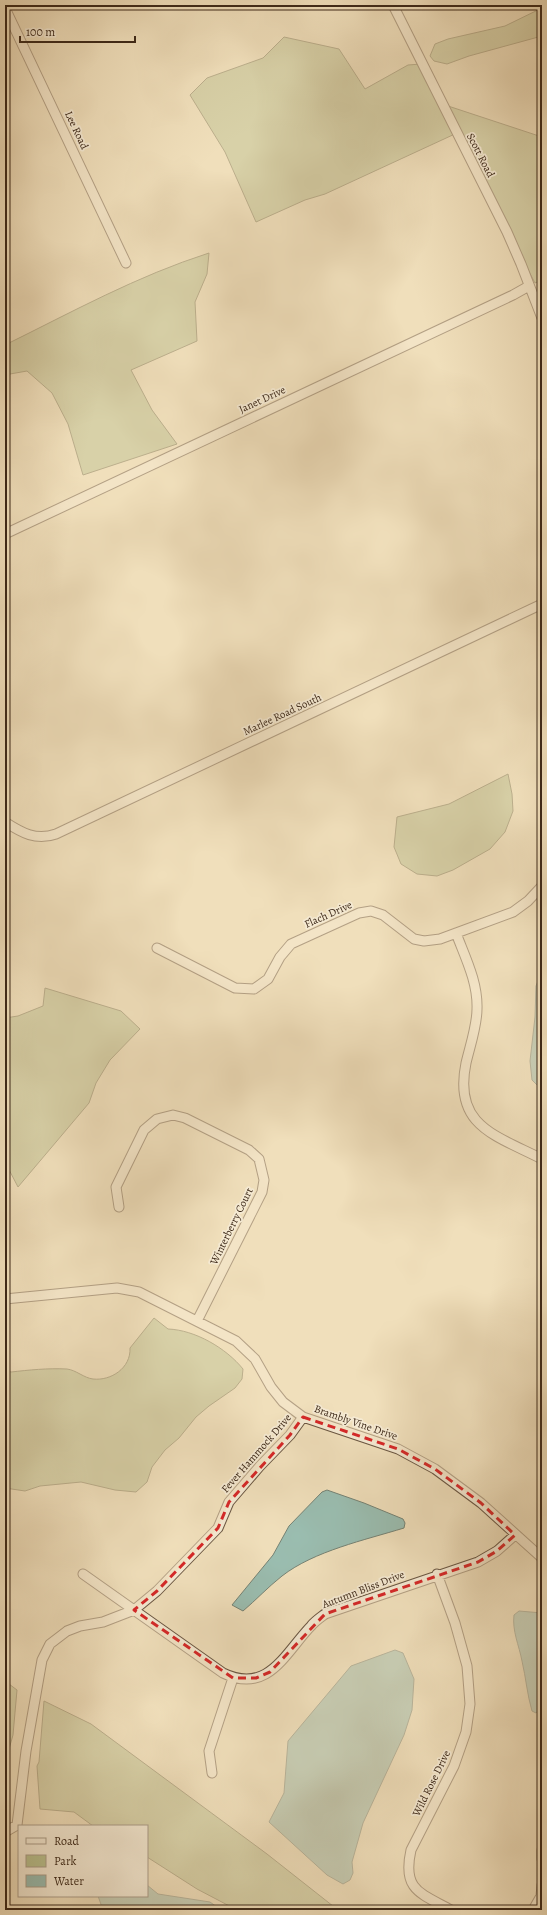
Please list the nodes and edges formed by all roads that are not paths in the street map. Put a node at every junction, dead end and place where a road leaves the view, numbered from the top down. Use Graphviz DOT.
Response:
graph roads {
  1 [pos="393,5"];
  2 [pos="5,8"];
  3 [pos="126,263"];
  4 [pos="529,286"];
  5 [pos="542,318"];
  6 [pos="5,534"];
  7 [pos="542,604"];
  8 [pos="5,822"];
  9 [pos="542,886"];
  10 [pos="456,933"];
  11 [pos="157,948"];
  12 [pos="542,1159"];
  13 [pos="119,1207"];
  14 [pos="5,1299"];
  15 [pos="197,1322"];
  16 [pos="303,1417"];
  17 [pos="515,1534"];
  18 [pos="542,1558"];
  19 [pos="83,1574"];
  20 [pos="437,1574"];
  21 [pos="134,1610"];
  22 [pos="233,1678"];
  23 [pos="212,1773"];
  24 [pos="5,1832"];
  25 [pos="542,1850"];
  26 [pos="542,1859"];
  27 [pos="542,1885"];
  28 [pos="451,1910"];
  29 [pos="533,1910"];
  1 -- 4 [label="street, Scott Road"];
  2 -- 3 [label="street, Lee Road"];
  4 -- 5 [label="street, Scott Road"];
  4 -- 6 [label="street, Janet Drive"];
  7 -- 8 [label="street, Marlee Road South"];
  9 -- 10 [label="street, Flach Drive"];
  10 -- 11 [label="street, Flach Drive"];
  10 -- 12 [label="street"];
  13 -- 15 [label="street, Winterberry Court"];
  14 -- 15 [label="street, Brambly Vine Drive"];
  15 -- 16 [label="street, Brambly Vine Drive"];
  16 -- 17 [label="street, Brambly Vine Drive"];
  16 -- 21 [label="street, Fever Hammock Drive"];
  17 -- 18 [label="street, Brambly Vine Drive"];
  17 -- 20 [label="street, Autumn Bliss Drive"];
  19 -- 21 [label="street"];
  20 -- 22 [label="street, Autumn Bliss Drive"];
  20 -- 28 [label="street, Wild Rose Drive"];
  21 -- 22 [label="street"];
  21 -- 24 [label="street, Fever Hammock Drive"];
  22 -- 23 [label="street"];
  25 -- 26 [label="street"];
  27 -- 29 [label="street"];
}
